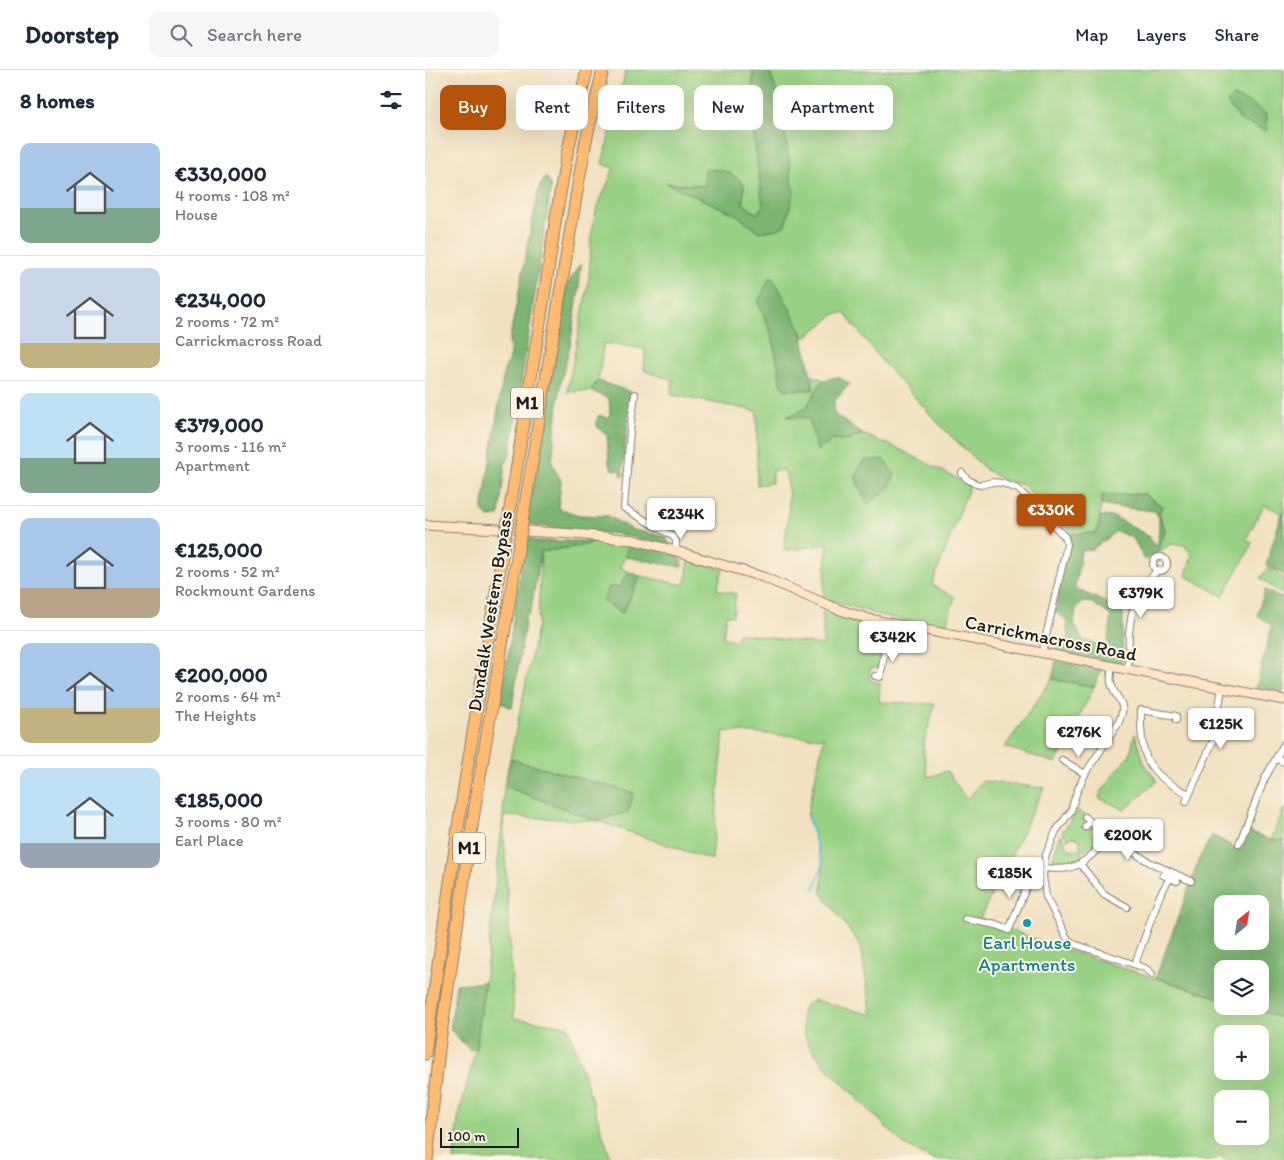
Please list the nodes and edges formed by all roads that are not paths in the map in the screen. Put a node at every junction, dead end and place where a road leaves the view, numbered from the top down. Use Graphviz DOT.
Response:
graph roads {
  1 [pos="587,70"];
  2 [pos="603,70"];
  3 [pos="635,394"];
  4 [pos="962,473"];
  5 [pos="425,525"];
  6 [pos="504,529"];
  7 [pos="522,531"];
  8 [pos="676,551"];
  9 [pos="1157,570"];
  10 [pos="890,623"];
  11 [pos="1042,653"];
  12 [pos="1111,667"];
  13 [pos="1129,670"];
  14 [pos="875,676"];
  15 [pos="1222,688"];
  16 [pos="1284,700"];
  17 [pos="1176,720"];
  18 [pos="1284,744"];
  19 [pos="1276,758"];
  20 [pos="1062,760"];
  21 [pos="1284,762"];
  22 [pos="1085,774"];
  23 [pos="1189,794"];
  24 [pos="1186,802"];
  25 [pos="1085,827"];
  26 [pos="1109,836"];
  27 [pos="1239,844"];
  28 [pos="1080,864"];
  29 [pos="1043,868"];
  30 [pos="1163,875"];
  31 [pos="1043,876"];
  32 [pos="1188,882"];
  33 [pos="1127,907"];
  34 [pos="965,919"];
  35 [pos="1135,964"];
  36 [pos="1153,974"];
  37 [pos="425,1054"];
  38 [pos="427,1160"];
  1 -- 6 [label="highway, Dundalk Western Bypass / M1"];
  2 -- 7 [label="highway, Dundalk Western Bypass / M1"];
  3 -- 8 [label="street"];
  4 -- 11 [label="street"];
  5 -- 6 [label="main road"];
  6 -- 37 [label="highway, Dundalk Western Bypass / M1"];
  7 -- 8 [label="main road, Carrickmacross Road"];
  7 -- 38 [label="highway, Dundalk Western Bypass / M1"];
  8 -- 10 [label="main road, Carrickmacross Road"];
  9 -- 13 [label="street"];
  10 -- 11 [label="main road, Carrickmacross Road"];
  10 -- 14 [label="street"];
  11 -- 12 [label="main road, Carrickmacross Road"];
  12 -- 13 [label="main road, Carrickmacross Road"];
  12 -- 22 [label="street"];
  13 -- 15 [label="main road, Carrickmacross Road"];
  15 -- 16 [label="main road, Carrickmacross Road"];
  15 -- 23 [label="street"];
  17 -- 23 [label="street"];
  18 -- 19 [label="street"];
  19 -- 21 [label="street"];
  19 -- 27 [label="street"];
  20 -- 22 [label="street"];
  22 -- 29 [label="street"];
  23 -- 24 [label="street"];
  25 -- 26 [label="street"];
  26 -- 28 [label="street"];
  26 -- 32 [label="street"];
  28 -- 29 [label="street"];
  28 -- 33 [label="street"];
  29 -- 31 [label="street"];
  30 -- 35 [label="street"];
  31 -- 34 [label="street"];
  31 -- 35 [label="street"];
  35 -- 36 [label="street"];
}
